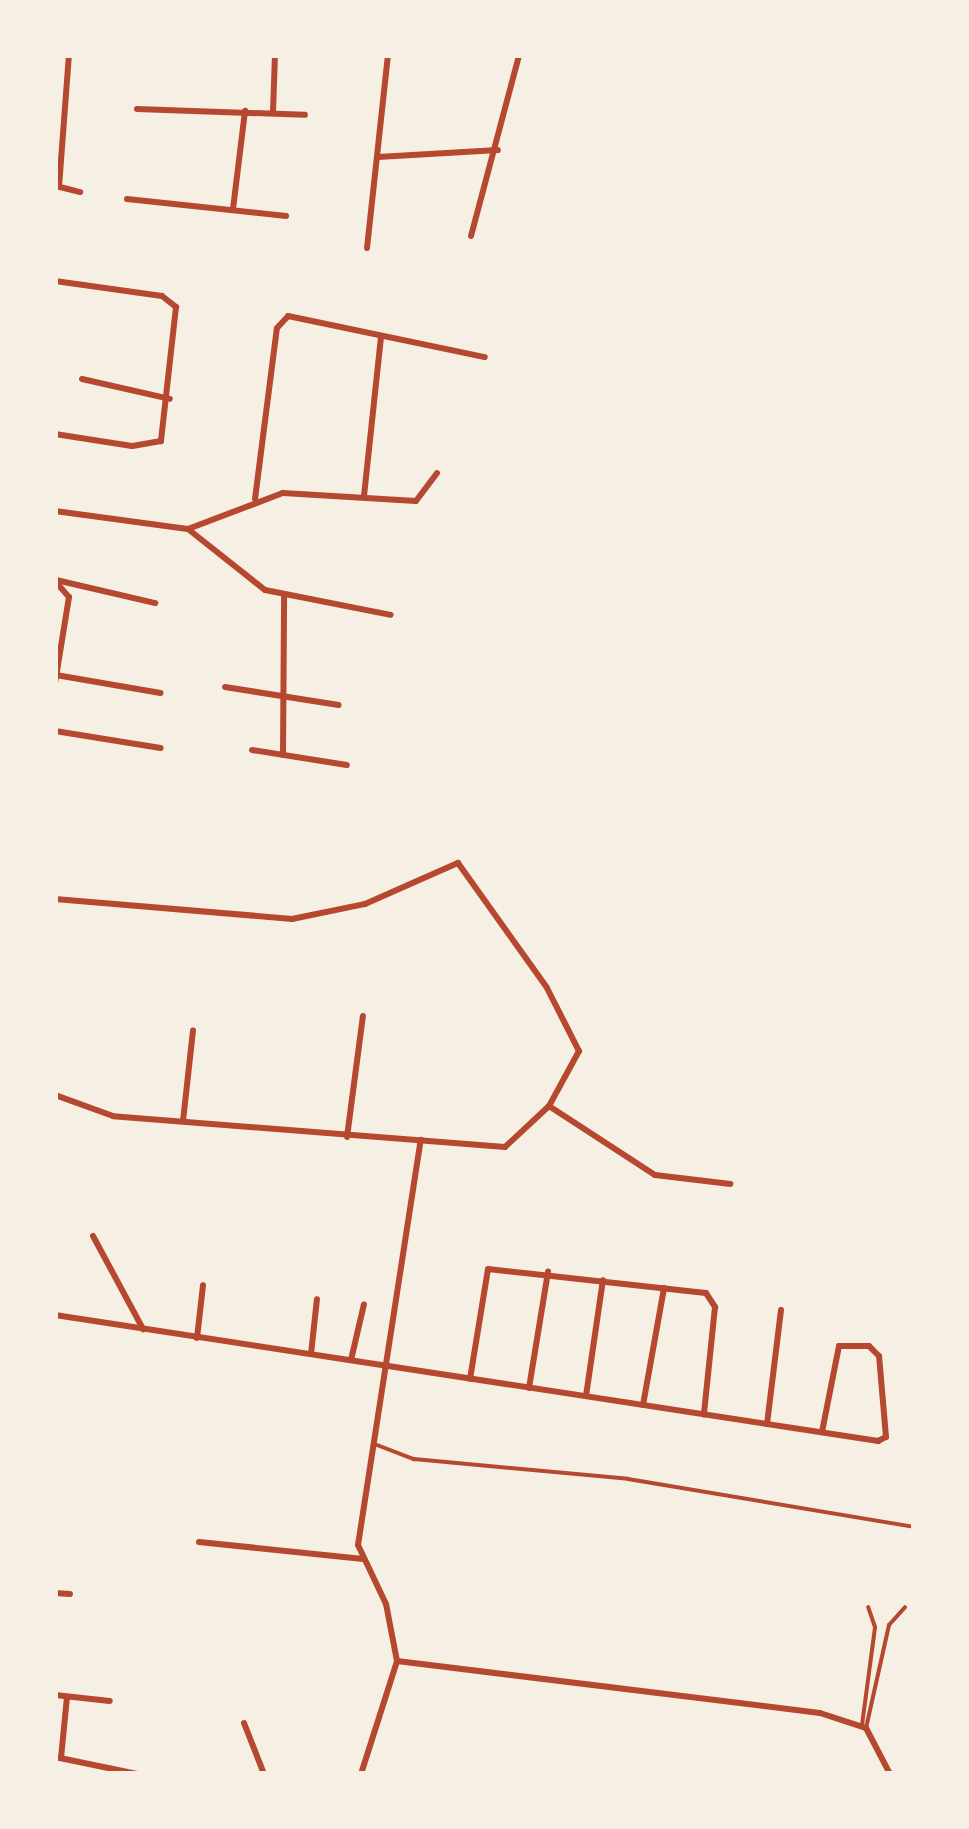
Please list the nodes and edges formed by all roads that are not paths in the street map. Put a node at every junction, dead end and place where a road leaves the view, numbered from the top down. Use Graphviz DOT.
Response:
graph roads {
  1 [pos="69,55"];
  2 [pos="276,55"];
  3 [pos="388,55"];
  4 [pos="518,55"];
  5 [pos="137,109"];
  6 [pos="245,111"];
  7 [pos="273,112"];
  8 [pos="305,115"];
  9 [pos="498,150"];
  10 [pos="378,157"];
  11 [pos="57,186"];
  12 [pos="80,192"];
  13 [pos="127,199"];
  14 [pos="233,209"];
  15 [pos="286,216"];
  16 [pos="471,236"];
  17 [pos="366,248"];
  18 [pos="55,282"];
  19 [pos="381,338"];
  20 [pos="484,358"];
  21 [pos="82,379"];
  22 [pos="170,399"];
  23 [pos="55,434"];
  24 [pos="438,473"];
  25 [pos="364,496"];
  26 [pos="255,499"];
  27 [pos="55,511"];
  28 [pos="188,528"];
  29 [pos="55,580"];
  30 [pos="284,596"];
  31 [pos="155,602"];
  32 [pos="391,615"];
  33 [pos="56,675"];
  34 [pos="55,682"];
  35 [pos="226,687"];
  36 [pos="160,693"];
  37 [pos="284,694"];
  38 [pos="340,705"];
  39 [pos="55,732"];
  40 [pos="161,748"];
  41 [pos="252,750"];
  42 [pos="283,755"];
  43 [pos="347,766"];
  44 [pos="55,900"];
  45 [pos="363,1016"];
  46 [pos="193,1031"];
  47 [pos="55,1095"];
  48 [pos="549,1106"];
  49 [pos="183,1121"];
  50 [pos="347,1137"];
  51 [pos="422,1140"];
  52 [pos="730,1184"];
  53 [pos="93,1236"];
  54 [pos="548,1272"];
  55 [pos="604,1280"];
  56 [pos="203,1285"];
  57 [pos="664,1288"];
  58 [pos="317,1299"];
  59 [pos="364,1304"];
  60 [pos="781,1310"];
  61 [pos="55,1315"];
  62 [pos="144,1330"];
  63 [pos="196,1338"];
  64 [pos="311,1354"];
  65 [pos="351,1360"];
  66 [pos="392,1366"];
  67 [pos="470,1379"];
  68 [pos="529,1388"];
  69 [pos="586,1396"];
  70 [pos="644,1405"];
  71 [pos="704,1414"];
  72 [pos="766,1424"];
  73 [pos="822,1432"];
  74 [pos="377,1445"];
  75 [pos="914,1527"];
  76 [pos="199,1542"];
  77 [pos="363,1559"];
  78 [pos="55,1593"];
  79 [pos="70,1594"];
  80 [pos="868,1607"];
  81 [pos="905,1607"];
  82 [pos="397,1661"];
  83 [pos="55,1695"];
  84 [pos="67,1697"];
  85 [pos="110,1700"];
  86 [pos="244,1723"];
  87 [pos="864,1726"];
  88 [pos="58,1757"];
  89 [pos="137,1774"];
  90 [pos="264,1774"];
  91 [pos="362,1774"];
  92 [pos="890,1774"];
  1 -- 11 [label="street"];
  2 -- 7 [label="street"];
  3 -- 10 [label="street"];
  4 -- 9 [label="street"];
  5 -- 6 [label="street"];
  6 -- 7 [label="street"];
  6 -- 14 [label="street"];
  7 -- 8 [label="street"];
  9 -- 10 [label="street"];
  9 -- 16 [label="street"];
  10 -- 17 [label="street"];
  11 -- 12 [label="street"];
  13 -- 14 [label="street"];
  14 -- 15 [label="street"];
  18 -- 22 [label="street"];
  19 -- 20 [label="street"];
  19 -- 25 [label="street"];
  19 -- 26 [label="street"];
  21 -- 22 [label="street"];
  22 -- 23 [label="street"];
  24 -- 25 [label="street"];
  25 -- 26 [label="street"];
  26 -- 28 [label="street"];
  27 -- 28 [label="street"];
  28 -- 30 [label="street"];
  29 -- 31 [label="street"];
  29 -- 33 [label="street"];
  30 -- 32 [label="street"];
  30 -- 37 [label="street"];
  33 -- 34 [label="street"];
  33 -- 36 [label="street"];
  35 -- 37 [label="street"];
  37 -- 38 [label="street"];
  37 -- 42 [label="street"];
  39 -- 40 [label="street"];
  41 -- 42 [label="street"];
  42 -- 43 [label="street"];
  44 -- 48 [label="street"];
  45 -- 50 [label="street"];
  46 -- 49 [label="street"];
  47 -- 49 [label="street"];
  48 -- 51 [label="street"];
  48 -- 52 [label="street"];
  49 -- 50 [label="street"];
  50 -- 51 [label="street"];
  51 -- 66 [label="street"];
  53 -- 62 [label="street"];
  54 -- 55 [label="street"];
  54 -- 67 [label="street"];
  54 -- 68 [label="street"];
  55 -- 57 [label="street"];
  55 -- 69 [label="street"];
  56 -- 63 [label="street"];
  57 -- 70 [label="street"];
  57 -- 71 [label="street"];
  58 -- 64 [label="street"];
  59 -- 65 [label="street"];
  60 -- 72 [label="street"];
  61 -- 62 [label="street"];
  62 -- 63 [label="street"];
  63 -- 64 [label="street"];
  64 -- 65 [label="street"];
  65 -- 66 [label="street"];
  66 -- 67 [label="street"];
  66 -- 74 [label="street"];
  67 -- 68 [label="street"];
  68 -- 69 [label="street"];
  69 -- 70 [label="street"];
  70 -- 71 [label="street"];
  71 -- 72 [label="street"];
  72 -- 73 [label="street"];
  73 -- 73 [label="street"];
  74 -- 75 [label="lane"];
  74 -- 77 [label="street"];
  76 -- 77 [label="street"];
  77 -- 82 [label="street"];
  78 -- 79 [label="street"];
  80 -- 87 [label="lane"];
  81 -- 87 [label="lane"];
  82 -- 87 [label="street"];
  82 -- 91 [label="street"];
  83 -- 84 [label="street"];
  84 -- 85 [label="street"];
  84 -- 88 [label="street"];
  86 -- 90 [label="street"];
  87 -- 92 [label="street"];
  88 -- 89 [label="street"];
}
